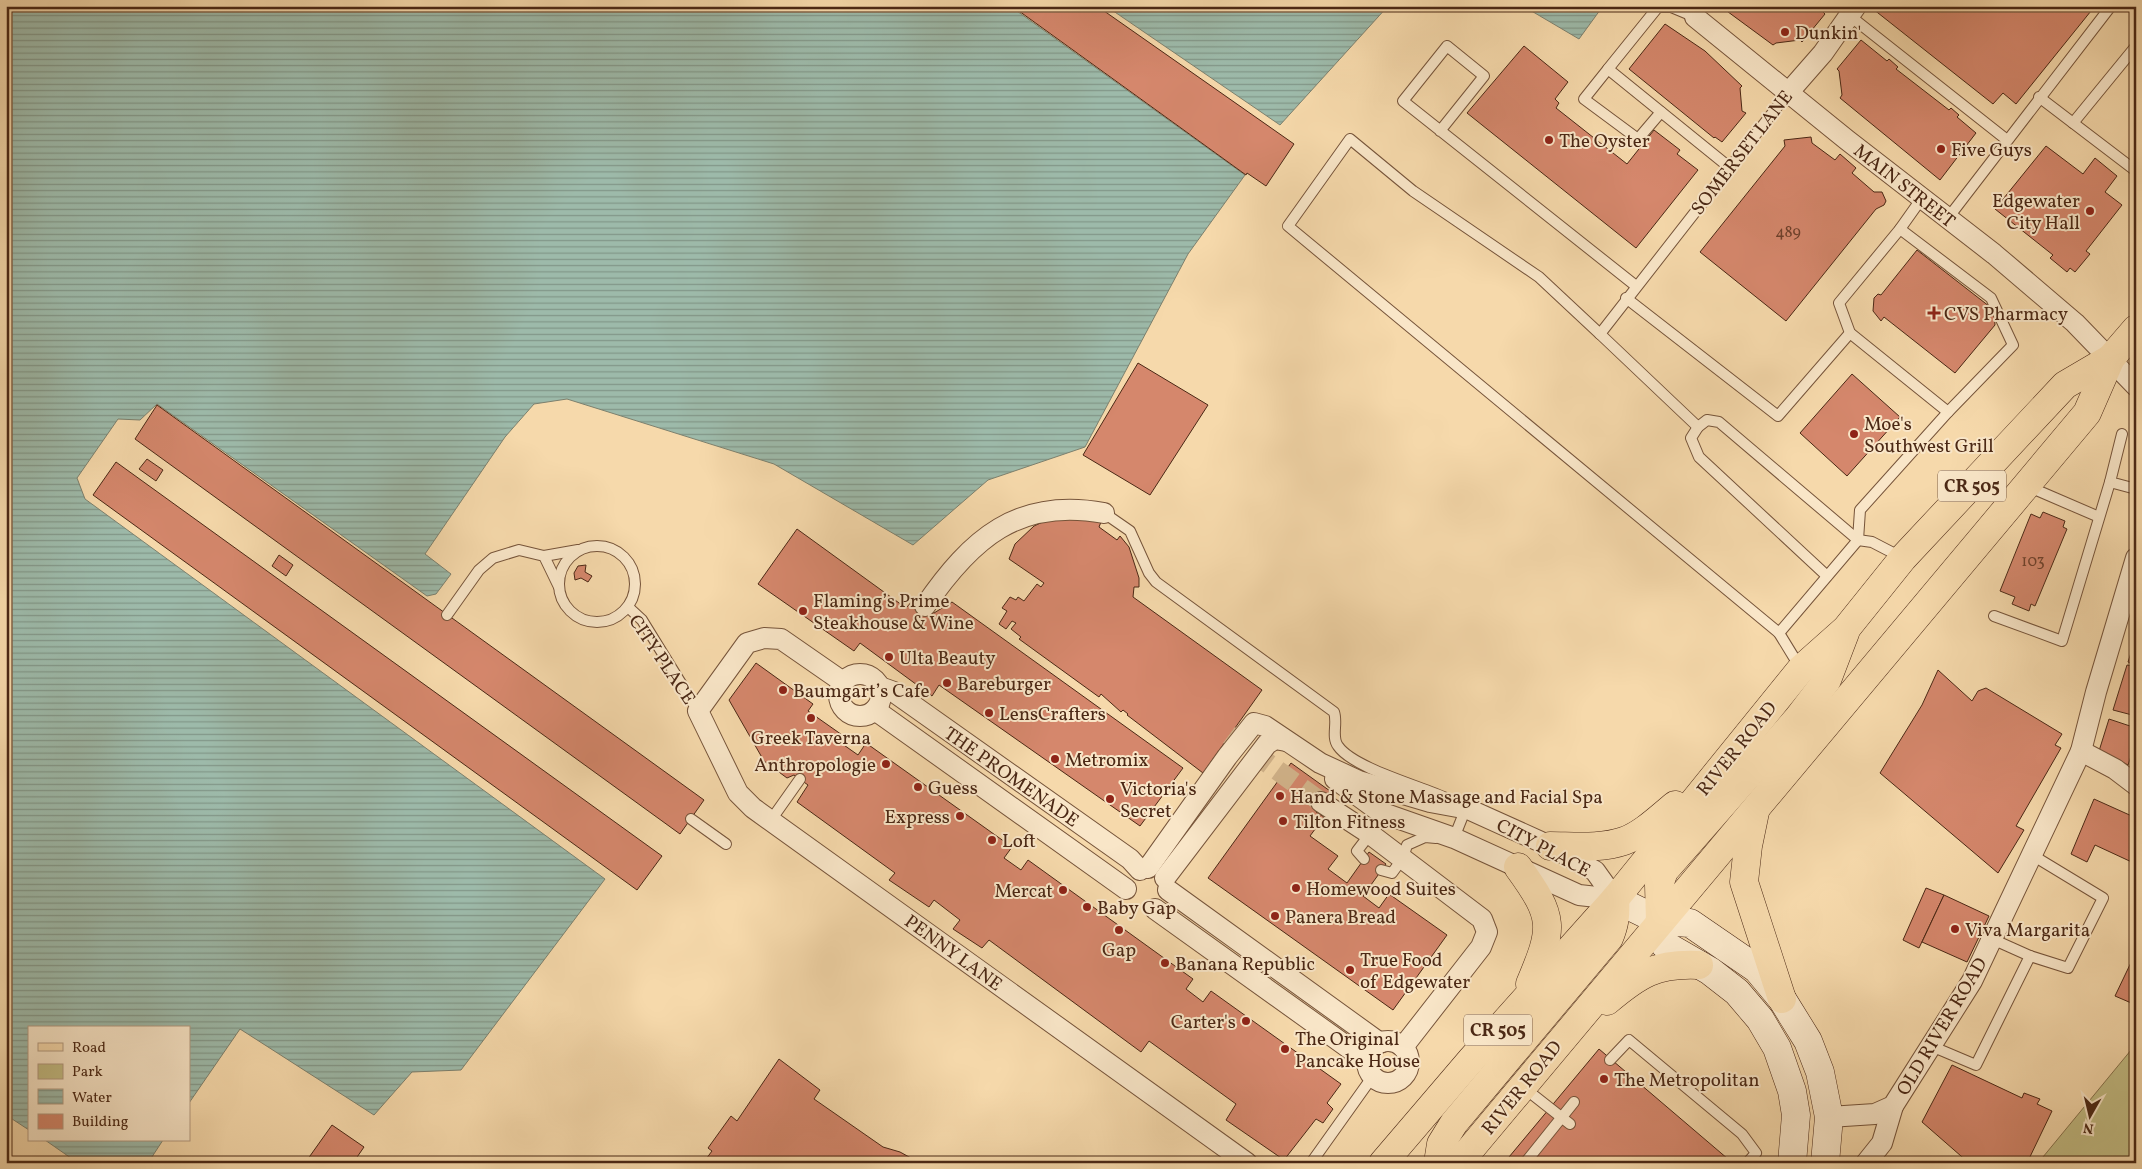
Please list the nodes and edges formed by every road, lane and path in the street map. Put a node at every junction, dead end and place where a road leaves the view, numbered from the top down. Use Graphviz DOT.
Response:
graph roads {
  1 [pos="2112,6"];
  2 [pos="1853,11"];
  3 [pos="1695,17"];
  4 [pos="2136,46"];
  5 [pos="1608,69"];
  6 [pos="1788,92"];
  7 [pos="2039,97"];
  8 [pos="1661,112"];
  9 [pos="2074,123"];
  10 [pos="1440,131"];
  11 [pos="2007,140"];
  12 [pos="1729,167"];
  13 [pos="2136,171"];
  14 [pos="1922,198"];
  15 [pos="1948,218"];
  16 [pos="1900,230"];
  17 [pos="1636,286"];
  18 [pos="1626,298"];
  19 [pos="2136,329"];
  20 [pos="1850,333"];
  21 [pos="1600,334"];
  22 [pos="2111,358"];
  23 [pos="2136,386"];
  24 [pos="1948,412"];
  25 [pos="1698,427"];
  26 [pos="2122,434"];
  27 [pos="2110,482"];
  28 [pos="2026,486"];
  29 [pos="2136,489"];
  30 [pos="1104,513"];
  31 [pos="2099,517"];
  32 [pos="1858,540"];
  33 [pos="581,550"];
  34 [pos="544,556"];
  35 [pos="1903,558"];
  36 [pos="2136,558"];
  37 [pos="1827,576"];
  38 [pos="559,587"];
  39 [pos="925,606"];
  40 [pos="628,607"];
  41 [pos="447,615"];
  42 [pos="1994,616"];
  43 [pos="1846,629"];
  44 [pos="1778,633"];
  45 [pos="1801,669"];
  46 [pos="844,682"];
  47 [pos="880,687"];
  48 [pos="875,710"];
  49 [pos="698,711"];
  50 [pos="1286,740"];
  51 [pos="2081,751"];
  52 [pos="1320,763"];
  53 [pos="1715,773"];
  54 [pos="800,779"];
  55 [pos="2136,785"];
  56 [pos="1322,802"];
  57 [pos="1468,808"];
  58 [pos="1756,808"];
  59 [pos="691,819"];
  60 [pos="770,820"];
  61 [pos="1370,834"];
  62 [pos="1454,838"];
  63 [pos="726,844"];
  64 [pos="1550,846"];
  65 [pos="2032,855"];
  66 [pos="1402,858"];
  67 [pos="1364,859"];
  68 [pos="1518,867"];
  69 [pos="1144,869"];
  70 [pos="1381,870"];
  71 [pos="1167,884"];
  72 [pos="1615,899"];
  73 [pos="1138,902"];
  74 [pos="1660,921"];
  75 [pos="1992,939"];
  76 [pos="2030,956"];
  77 [pos="1699,965"];
  78 [pos="1782,999"];
  79 [pos="1521,1004"];
  80 [pos="1563,1036"];
  81 [pos="1380,1042"];
  82 [pos="1931,1046"];
  83 [pos="1403,1048"];
  84 [pos="1610,1060"];
  85 [pos="1370,1069"];
  86 [pos="1522,1086"];
  87 [pos="1574,1102"];
  88 [pos="1893,1106"];
  89 [pos="1830,1116"];
  90 [pos="1566,1121"];
  91 [pos="1247,1163"];
  92 [pos="1310,1163"];
  93 [pos="1384,1163"];
  94 [pos="1438,1163"];
  95 [pos="1454,1163"];
  96 [pos="1525,1163"];
  97 [pos="1747,1163"];
  98 [pos="1792,1163"];
  99 [pos="1825,1163"];
  100 [pos="1866,1163"];
  1 -- 7 [label="lane"];
  2 -- 6 [label="street, SOMERSET LANE"];
  2 -- 11 [label="lane"];
  3 -- 5 [label="lane"];
  3 -- 6 [label="street, MAIN STREET"];
  4 -- 9 [label="lane"];
  5 -- 8 [label="lane"];
  5 -- 8 [label="lane"];
  6 -- 12 [label="lane, SOMERSET LANE"];
  6 -- 14 [label="street, MAIN STREET"];
  7 -- 9 [label="lane"];
  7 -- 11 [label="lane"];
  8 -- 12 [label="lane"];
  9 -- 13 [label="lane"];
  10 -- 10 [label="lane"];
  10 -- 17 [label="lane"];
  11 -- 15 [label="lane"];
  12 -- 17 [label="lane, SOMERSET LANE"];
  14 -- 15 [label="street, MAIN STREET"];
  14 -- 16 [label="lane"];
  15 -- 22 [label="street, MAIN STREET"];
  16 -- 20 [label="lane"];
  16 -- 24 [label="lane"];
  17 -- 18 [label="lane, SOMERSET LANE"];
  18 -- 20 [label="lane"];
  18 -- 21 [label="lane, SOMERSET LANE"];
  19 -- 22 [label="main road, RIVER ROAD / CR 505"];
  20 -- 24 [label="lane"];
  21 -- 25 [label="lane"];
  21 -- 44 [label="lane"];
  22 -- 23 [label="street"];
  22 -- 28 [label="main road, RIVER ROAD / CR 505"];
  22 -- 35 [label="main road, RIVER ROAD / CR 505"];
  24 -- 32 [label="lane"];
  25 -- 32 [label="lane"];
  25 -- 37 [label="lane"];
  26 -- 27 [label="lane"];
  27 -- 29 [label="lane"];
  27 -- 31 [label="lane"];
  28 -- 31 [label="lane"];
  28 -- 58 [label="main road, RIVER ROAD / CR 505"];
  30 -- 39 [label="street"];
  30 -- 57 [label="lane"];
  31 -- 42 [label="lane"];
  32 -- 35 [label="lane"];
  32 -- 37 [label="lane"];
  33 -- 34 [label="lane"];
  33 -- 38 [label="lane"];
  33 -- 40 [label="lane"];
  34 -- 38 [label="lane"];
  34 -- 41 [label="lane"];
  35 -- 43 [label="main road, RIVER ROAD / CR 505"];
  36 -- 51 [label="street"];
  37 -- 44 [label="lane"];
  38 -- 40 [label="lane"];
  40 -- 49 [label="lane, CITY PLACE"];
  43 -- 45 [label="main road, RIVER ROAD / CR 505"];
  43 -- 74 [label="main road"];
  44 -- 45 [label="lane"];
  45 -- 53 [label="main road, RIVER ROAD / CR 505"];
  46 -- 47 [label="street"];
  46 -- 48 [label="street"];
  46 -- 49 [label="street"];
  47 -- 48 [label="street"];
  47 -- 69 [label="street, THE PROMENADE"];
  48 -- 73 [label="street, THE PROMENADE"];
  49 -- 60 [label="street, PENNY LANE"];
  50 -- 52 [label="street, CITY PLACE"];
  50 -- 69 [label="street, CITY PLACE"];
  50 -- 71 [label="street"];
  51 -- 55 [label="street"];
  51 -- 65 [label="street, OLD RIVER ROAD"];
  52 -- 57 [label="street, CITY PLACE"];
  52 -- 62 [label="street, CITY PLACE"];
  53 -- 64 [label="main road"];
  53 -- 72 [label="main road, RIVER ROAD / CR 505"];
  54 -- 60 [label="lane"];
  56 -- 61 [label="street"];
  57 -- 62 [label="lane"];
  57 -- 64 [label="street, CITY PLACE"];
  58 -- 74 [label="main road, RIVER ROAD / CR 505"];
  58 -- 78 [label="main road"];
  59 -- 63 [label="lane"];
  60 -- 91 [label="street, PENNY LANE"];
  61 -- 66 [label="street"];
  61 -- 67 [label="lane"];
  62 -- 66 [label="lane"];
  62 -- 68 [label="street, CITY PLACE"];
  64 -- 72 [label="street, CITY PLACE"];
  65 -- 75 [label="street, OLD RIVER ROAD"];
  65 -- 76 [label="lane"];
  66 -- 70 [label="lane"];
  66 -- 83 [label="street"];
  68 -- 72 [label="street, CITY PLACE"];
  68 -- 79 [label="main road"];
  69 -- 71 [label="street"];
  69 -- 73 [label="street"];
  71 -- 73 [label="street"];
  71 -- 81 [label="street"];
  72 -- 74 [label="main road"];
  72 -- 79 [label="main road, RIVER ROAD / CR 505"];
  72 -- 94 [label="main road"];
  73 -- 85 [label="street, THE PROMENADE"];
  74 -- 77 [label="main road"];
  74 -- 78 [label="main road"];
  74 -- 80 [label="main road, RIVER ROAD / CR 505"];
  75 -- 76 [label="lane"];
  75 -- 82 [label="street, OLD RIVER ROAD"];
  76 -- 82 [label="lane"];
  77 -- 80 [label="main road"];
  77 -- 98 [label="main road"];
  78 -- 89 [label="main road"];
  79 -- 93 [label="main road, RIVER ROAD / CR 505"];
  80 -- 86 [label="main road, RIVER ROAD / CR 505"];
  81 -- 83 [label="street"];
  81 -- 85 [label="street"];
  82 -- 88 [label="street, OLD RIVER ROAD"];
  83 -- 85 [label="street"];
  84 -- 97 [label="lane"];
  85 -- 92 [label="lane"];
  86 -- 90 [label="lane"];
  86 -- 95 [label="main road, RIVER ROAD / CR 505"];
  87 -- 90 [label="lane"];
  88 -- 89 [label="street, OLD RIVER ROAD"];
  88 -- 100 [label="street"];
  89 -- 99 [label="main road"];
  90 -- 96 [label="lane"];
}
